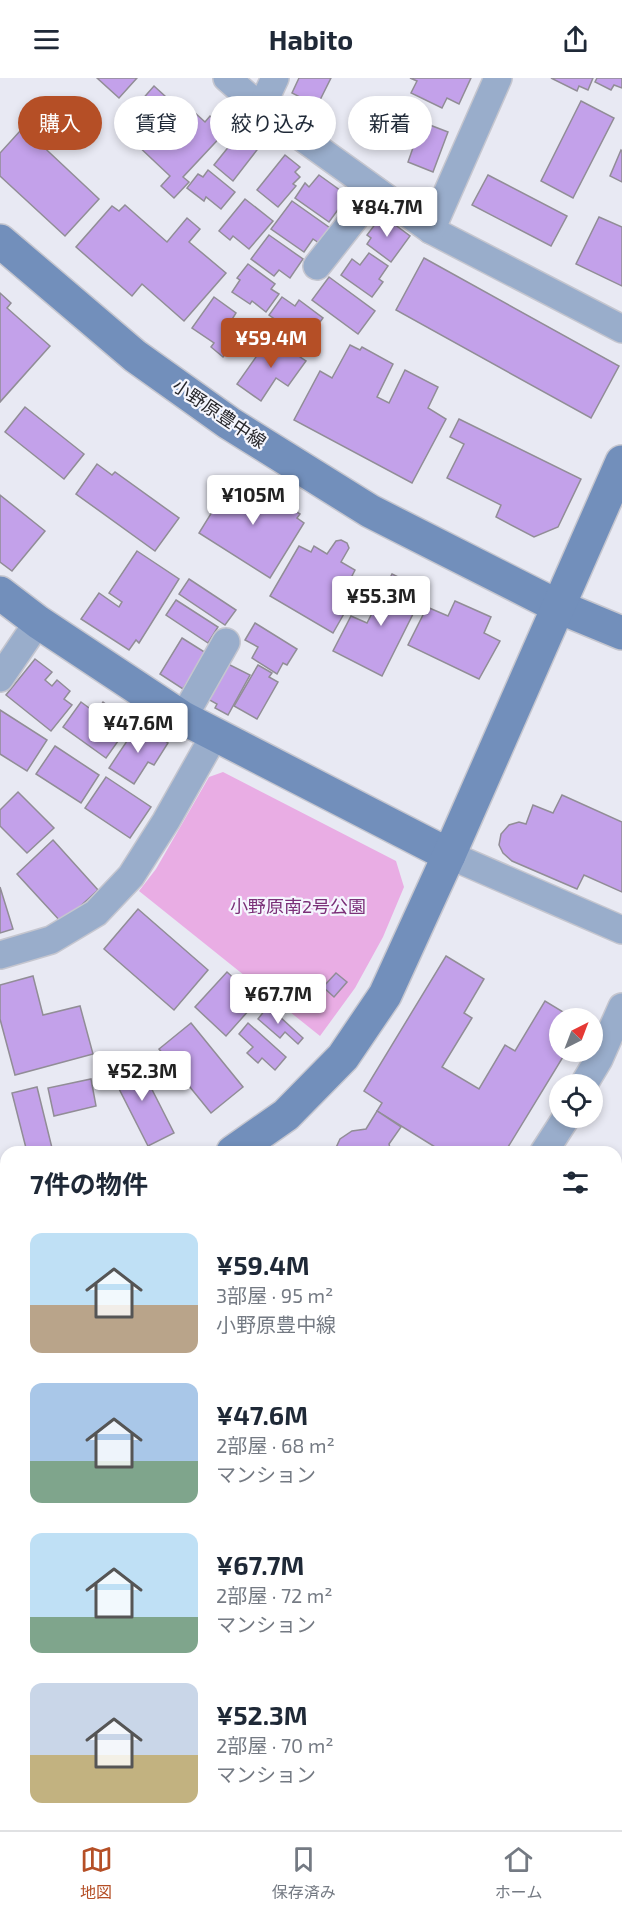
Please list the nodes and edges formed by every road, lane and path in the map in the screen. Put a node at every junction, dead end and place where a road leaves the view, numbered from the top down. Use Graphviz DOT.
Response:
graph roads {
  1 [pos="227,78"];
  2 [pos="275,78"];
  3 [pos="498,78"];
  4 [pos="247,96"];
  5 [pos="267,96"];
  6 [pos="319,150"];
  7 [pos="376,191"];
  8 [pos="430,230"];
  9 [pos="0,241"];
  10 [pos="317,266"];
  11 [pos="622,329"];
  12 [pos="622,462"];
  13 [pos="0,593"];
  14 [pos="559,607"];
  15 [pos="38,622"];
  16 [pos="622,633"];
  17 [pos="226,642"];
  18 [pos="0,678"];
  19 [pos="183,718"];
  20 [pos="214,736"];
  21 [pos="449,855"];
  22 [pos="622,930"];
  23 [pos="0,955"];
  24 [pos="622,1007"];
  25 [pos="590,1074"];
  26 [pos="560,1128"];
  27 [pos="242,1146"];
  28 [pos="548,1146"];
  1 -- 4 [label="street"];
  2 -- 5 [label="street"];
  3 -- 8 [label="street"];
  6 -- 7 [label="street"];
  7 -- 8 [label="street"];
  7 -- 10 [label="street"];
  8 -- 11 [label="street"];
  9 -- 14 [label="street, 小野原豊中線"];
  12 -- 14 [label="street"];
  13 -- 15 [label="street"];
  14 -- 16 [label="street, 小野原豊中線"];
  14 -- 21 [label="street"];
  15 -- 18 [label="street"];
  15 -- 19 [label="street"];
  17 -- 19 [label="street"];
  19 -- 20 [label="street"];
  20 -- 21 [label="street"];
  20 -- 23 [label="street"];
  21 -- 22 [label="street"];
  21 -- 27 [label="street"];
  24 -- 25 [label="street"];
  26 -- 28 [label="street"];
}
